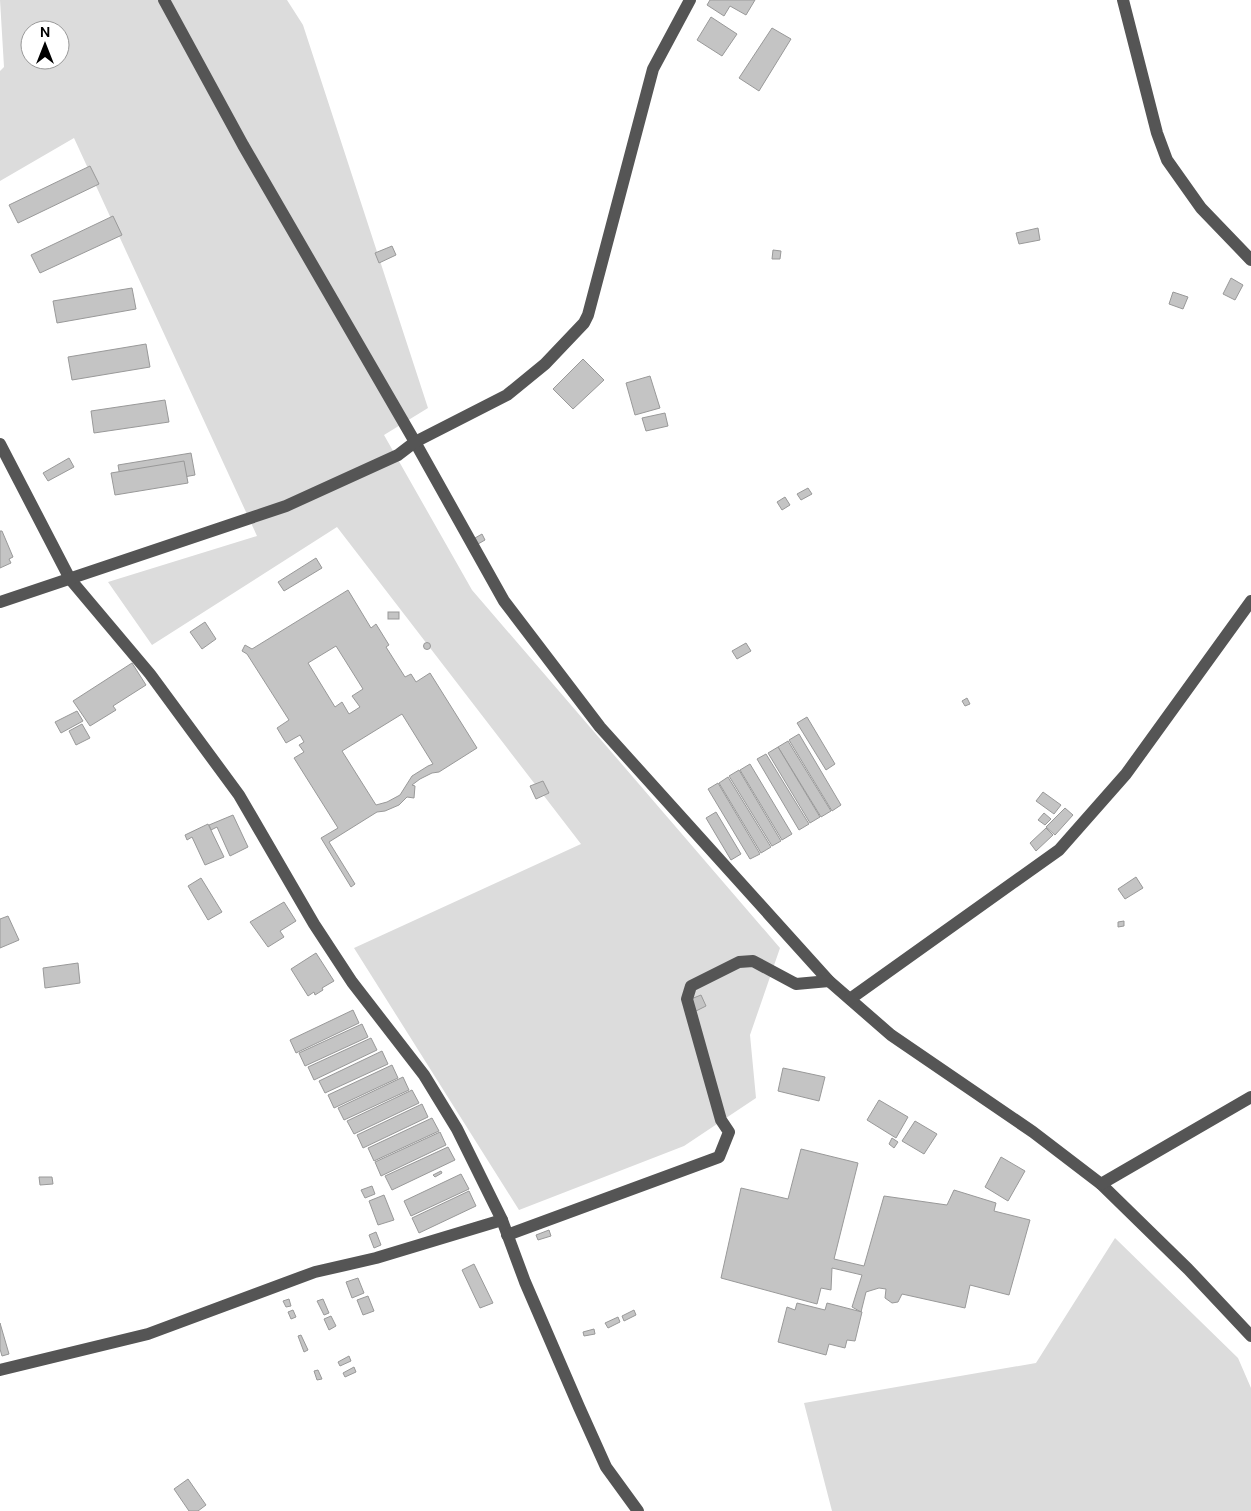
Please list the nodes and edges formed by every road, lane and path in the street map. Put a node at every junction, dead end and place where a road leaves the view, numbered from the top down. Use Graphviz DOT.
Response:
graph roads {
  1 [pos="164,0"];
  2 [pos="690,0"];
  3 [pos="1122,0"];
  4 [pos="1251,260"];
  5 [pos="415,442"];
  6 [pos="0,444"];
  7 [pos="70,579"];
  8 [pos="0,602"];
  9 [pos="1251,602"];
  10 [pos="829,981"];
  11 [pos="850,999"];
  12 [pos="1251,1097"];
  13 [pos="1101,1184"];
  14 [pos="502,1220"];
  15 [pos="507,1235"];
  16 [pos="1251,1336"];
  17 [pos="0,1370"];
  18 [pos="638,1511"];
  1 -- 5 [label="street"];
  2 -- 5 [label="street"];
  3 -- 4 [label="street"];
  5 -- 7 [label="street"];
  5 -- 10 [label="street"];
  6 -- 7 [label="street"];
  7 -- 8 [label="street"];
  7 -- 14 [label="street"];
  9 -- 11 [label="street"];
  10 -- 11 [label="street"];
  10 -- 15 [label="street"];
  11 -- 13 [label="street"];
  12 -- 13 [label="street"];
  13 -- 16 [label="street"];
  14 -- 15 [label="street"];
  14 -- 17 [label="street"];
  15 -- 18 [label="street"];
}
